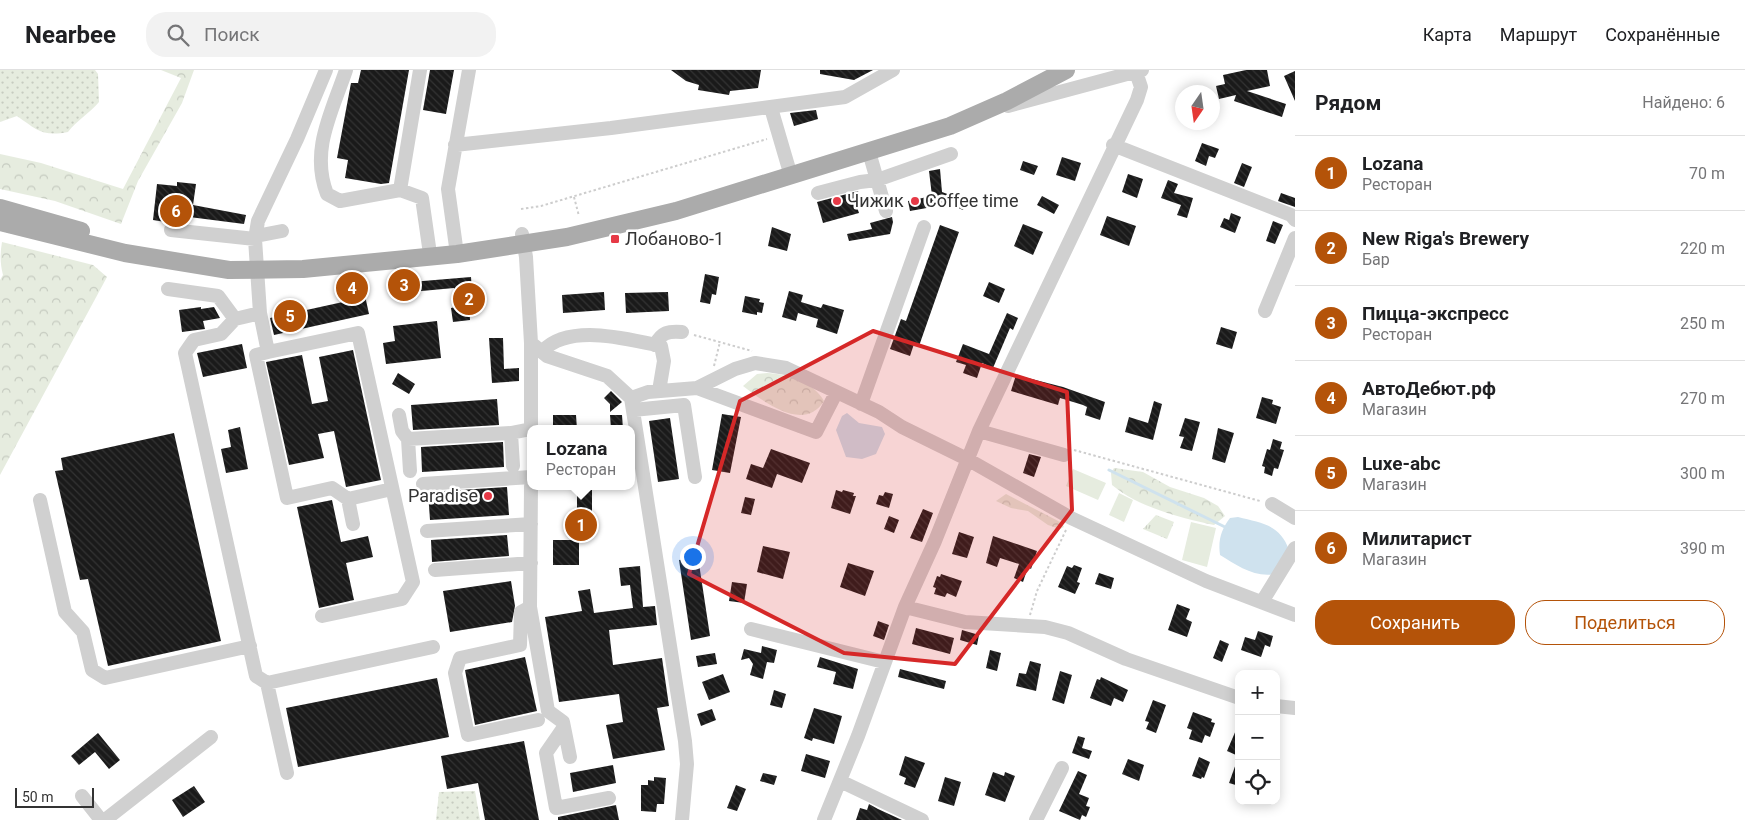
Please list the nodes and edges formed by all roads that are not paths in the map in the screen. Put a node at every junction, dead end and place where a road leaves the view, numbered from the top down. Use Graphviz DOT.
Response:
graph roads {
  1 [pos="326,70"];
  2 [pos="346,70"];
  3 [pos="420,70"];
  4 [pos="469,70"];
  5 [pos="893,70"];
  6 [pos="1042,70"];
  7 [pos="1066,70"];
  8 [pos="1071,70"];
  9 [pos="1139,71"];
  10 [pos="1083,86"];
  11 [pos="771,108"];
  12 [pos="981,112"];
  13 [pos="455,145"];
  14 [pos="1113,145"];
  15 [pos="869,152"];
  16 [pos="951,154"];
  17 [pos="789,171"];
  18 [pos="877,180"];
  19 [pos="400,190"];
  20 [pos="818,193"];
  21 [pos="0,208"];
  22 [pos="886,211"];
  23 [pos="1295,220"];
  24 [pos="0,222"];
  25 [pos="924,227"];
  26 [pos="170,230"];
  27 [pos="282,231"];
  28 [pos="256,238"];
  29 [pos="1295,238"];
  30 [pos="523,240"];
  31 [pos="429,247"];
  32 [pos="457,249"];
  33 [pos="258,265"];
  34 [pos="168,289"];
  35 [pos="1265,311"];
  36 [pos="260,313"];
  37 [pos="235,319"];
  38 [pos="682,332"];
  39 [pos="531,344"];
  40 [pos="655,345"];
  41 [pos="543,351"];
  42 [pos="268,352"];
  43 [pos="697,388"];
  44 [pos="659,391"];
  45 [pos="836,393"];
  46 [pos="632,404"];
  47 [pos="861,404"];
  48 [pos="399,416"];
  49 [pos="531,425"];
  50 [pos="527,430"];
  51 [pos="979,431"];
  52 [pos="511,433"];
  53 [pos="408,440"];
  54 [pos="1064,455"];
  55 [pos="967,459"];
  56 [pos="513,466"];
  57 [pos="410,470"];
  58 [pos="527,477"];
  59 [pos="695,477"];
  60 [pos="423,484"];
  61 [pos="392,489"];
  62 [pos="531,490"];
  63 [pos="348,499"];
  64 [pos="40,500"];
  65 [pos="1272,504"];
  66 [pos="1295,518"];
  67 [pos="353,524"];
  68 [pos="531,524"];
  69 [pos="427,531"];
  70 [pos="1295,548"];
  71 [pos="531,563"];
  72 [pos="435,570"];
  73 [pos="1262,602"];
  74 [pos="530,607"];
  75 [pos="905,607"];
  76 [pos="1295,615"];
  77 [pos="322,616"];
  78 [pos="751,629"];
  79 [pos="250,646"];
  80 [pos="433,647"];
  81 [pos="884,662"];
  82 [pos="267,683"];
  83 [pos="1235,697"];
  84 [pos="1280,706"];
  85 [pos="1295,708"];
  86 [pos="538,720"];
  87 [pos="564,726"];
  88 [pos="211,737"];
  89 [pos="570,757"];
  90 [pos="1062,768"];
  91 [pos="287,773"];
  92 [pos="840,780"];
  93 [pos="82,796"];
  94 [pos="609,798"];
  95 [pos="100,820"];
  96 [pos="105,820"];
  97 [pos="682,820"];
  98 [pos="824,820"];
  99 [pos="922,820"];
  100 [pos="1036,820"];
  1 -- 28 [label="street"];
  2 -- 19 [label="street"];
  3 -- 19 [label="street"];
  4 -- 13 [label="street"];
  5 -- 11 [label="street"];
  6 -- 17 [label="main road"];
  7 -- 12 [label="main road"];
  8 -- 10 [label="street"];
  9 -- 10 [label="street"];
  9 -- 14 [label="street"];
  10 -- 12 [label="street"];
  11 -- 13 [label="street"];
  11 -- 17 [label="street"];
  12 -- 15 [label="main road"];
  13 -- 32 [label="street"];
  14 -- 23 [label="street"];
  14 -- 51 [label="street"];
  15 -- 17 [label="main road"];
  15 -- 18 [label="street"];
  16 -- 18 [label="street"];
  17 -- 30 [label="main road"];
  18 -- 20 [label="street"];
  18 -- 22 [label="street"];
  19 -- 31 [label="street"];
  21 -- 33 [label="main road"];
  24 -- 33 [label="main road"];
  25 -- 47 [label="street"];
  26 -- 28 [label="street"];
  27 -- 28 [label="street"];
  28 -- 33 [label="street"];
  29 -- 35 [label="street"];
  30 -- 32 [label="main road"];
  30 -- 39 [label="street"];
  31 -- 32 [label="main road"];
  31 -- 33 [label="main road"];
  32 -- 33 [label="main road"];
  33 -- 36 [label="street"];
  34 -- 37 [label="street"];
  36 -- 37 [label="street"];
  36 -- 42 [label="street"];
  37 -- 79 [label="street"];
  38 -- 40 [label="street"];
  39 -- 41 [label="street"];
  39 -- 49 [label="street"];
  40 -- 41 [label="street"];
  40 -- 44 [label="street"];
  41 -- 46 [label="street"];
  42 -- 61 [label="street"];
  42 -- 63 [label="street"];
  43 -- 44 [label="street"];
  43 -- 45 [label="street"];
  43 -- 45 [label="street"];
  44 -- 46 [label="street"];
  45 -- 47 [label="street"];
  46 -- 59 [label="street"];
  46 -- 97 [label="street"];
  47 -- 55 [label="street"];
  48 -- 53 [label="street"];
  50 -- 52 [label="street"];
  51 -- 54 [label="street"];
  51 -- 55 [label="street"];
  52 -- 53 [label="street"];
  52 -- 56 [label="street"];
  53 -- 57 [label="street"];
  55 -- 73 [label="street"];
  55 -- 75 [label="street"];
  58 -- 60 [label="street"];
  61 -- 63 [label="street"];
  61 -- 77 [label="street"];
  62 -- 68 [label="street"];
  63 -- 67 [label="street"];
  64 -- 79 [label="street"];
  65 -- 66 [label="street"];
  68 -- 69 [label="street"];
  68 -- 71 [label="street"];
  70 -- 73 [label="street"];
  71 -- 72 [label="street"];
  71 -- 74 [label="street"];
  73 -- 76 [label="street"];
  74 -- 86 [label="street"];
  74 -- 87 [label="street"];
  75 -- 81 [label="street"];
  75 -- 83 [label="street"];
  78 -- 81 [label="street"];
  79 -- 82 [label="street"];
  80 -- 82 [label="street"];
  81 -- 92 [label="street"];
  82 -- 91 [label="street"];
  84 -- 85 [label="street"];
  87 -- 89 [label="street"];
  87 -- 94 [label="street"];
  88 -- 96 [label="street"];
  90 -- 100 [label="street"];
  92 -- 98 [label="street"];
  92 -- 99 [label="street"];
  93 -- 95 [label="street"];
}
